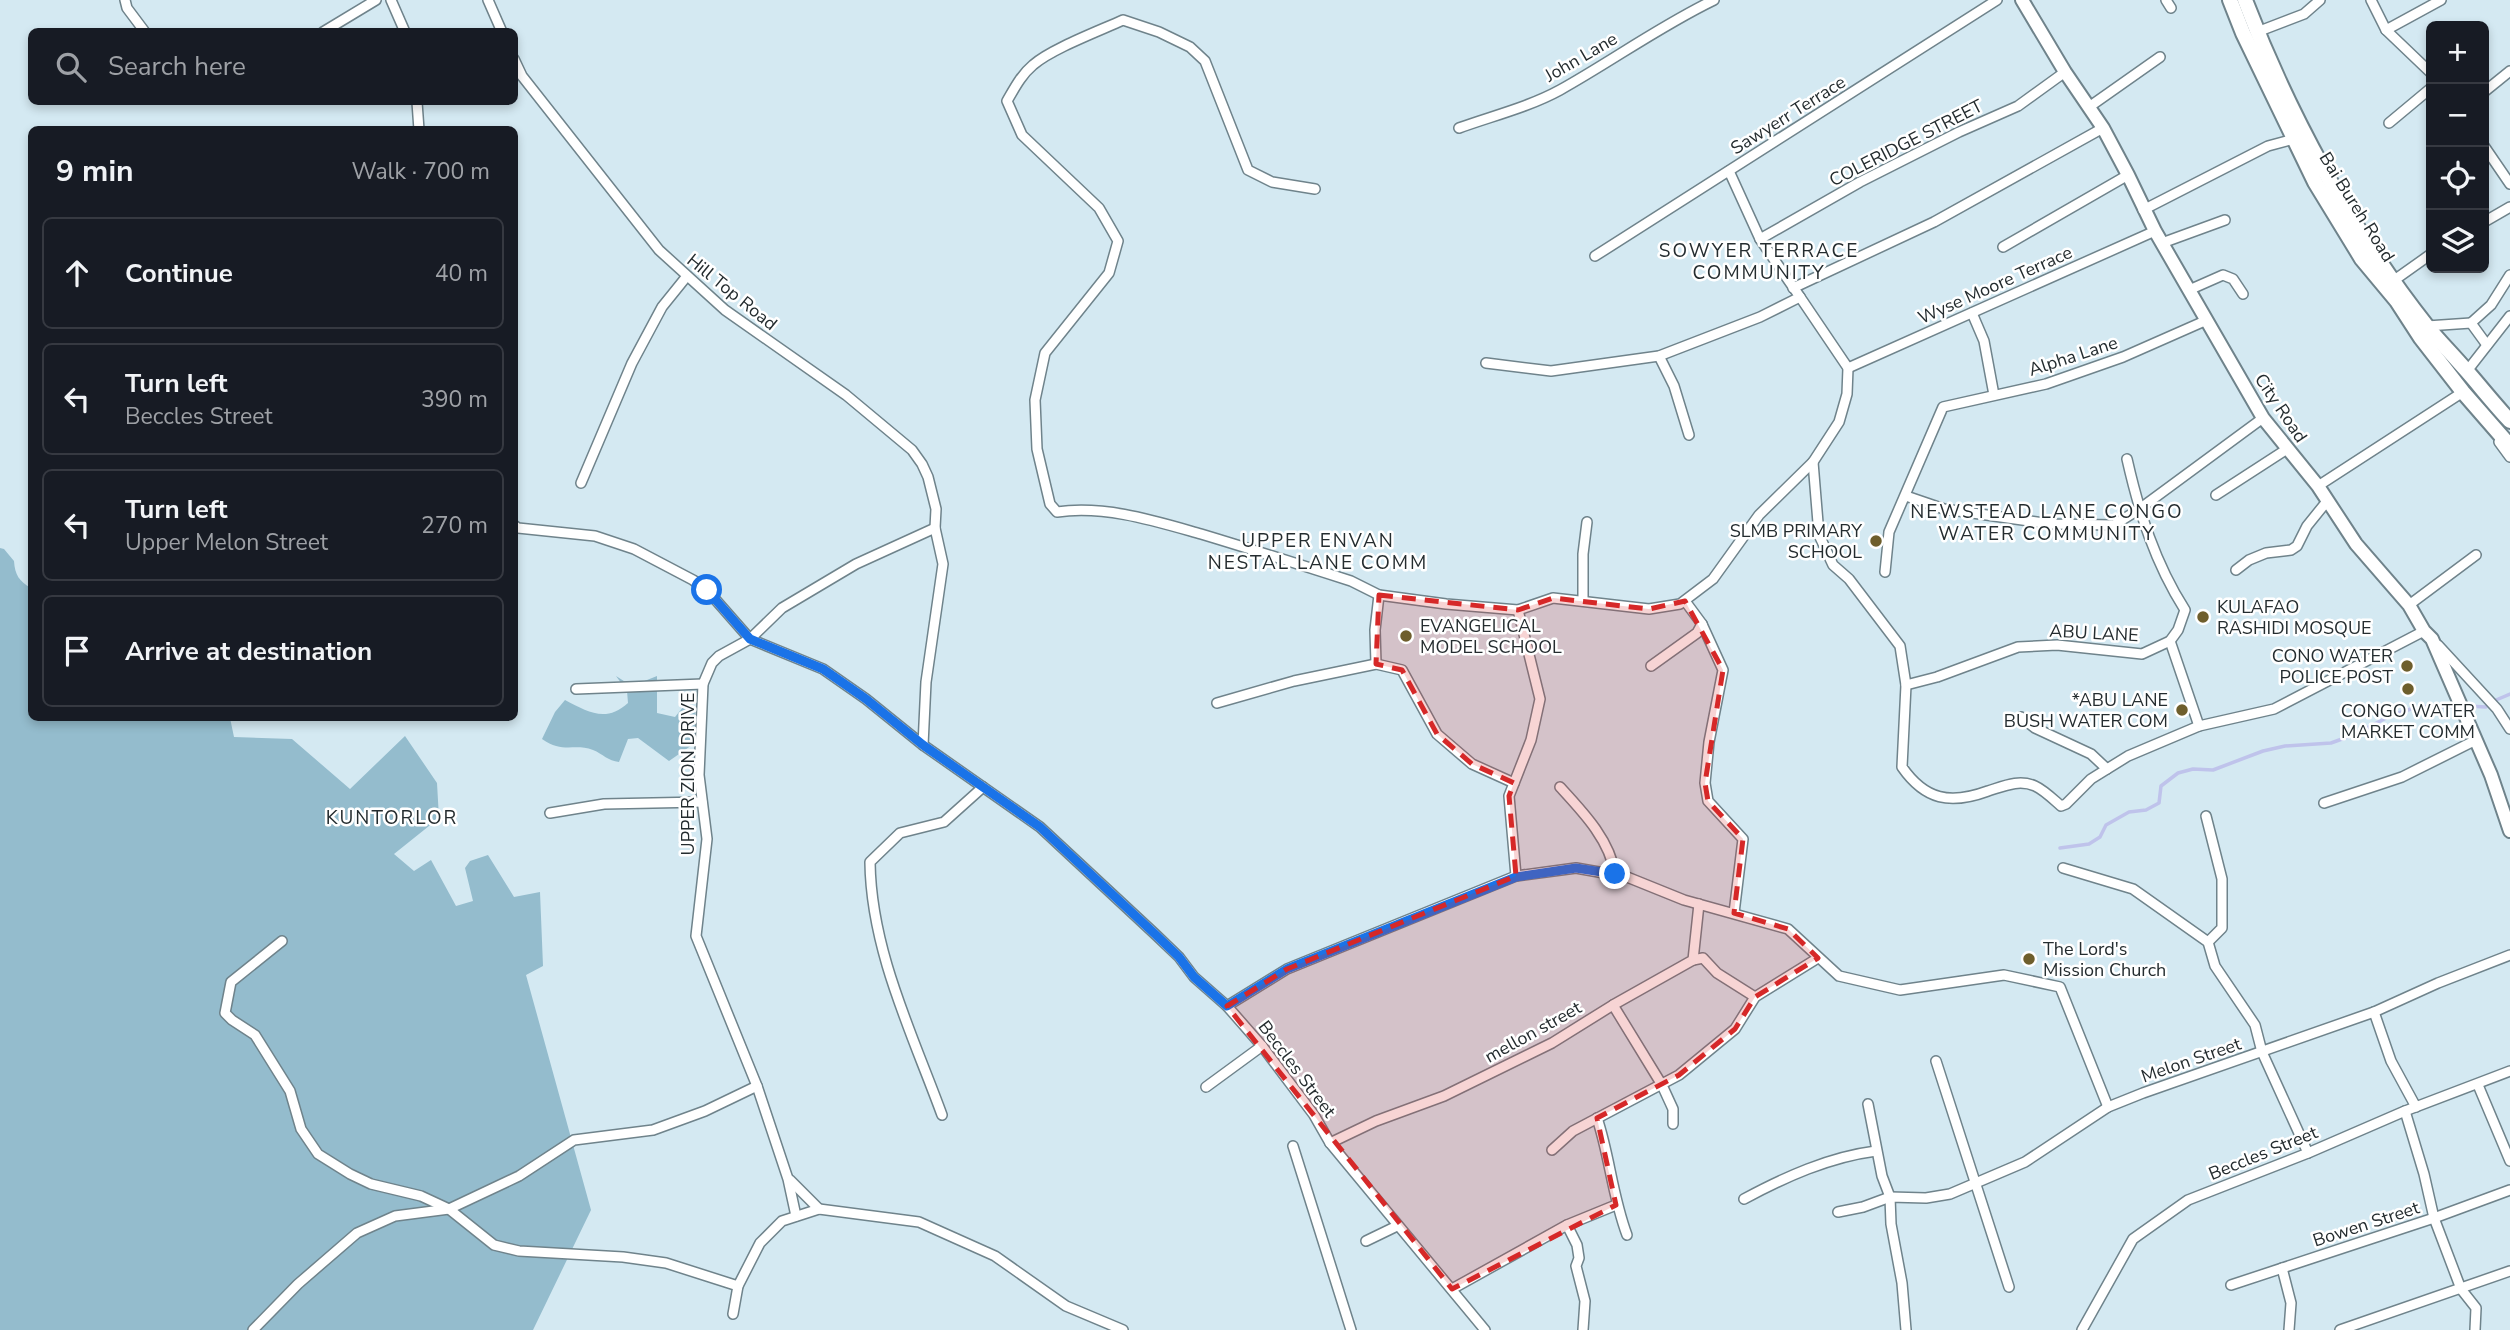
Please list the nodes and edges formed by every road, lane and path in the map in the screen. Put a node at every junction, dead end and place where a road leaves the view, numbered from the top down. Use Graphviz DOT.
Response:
graph roads {
  1 [pos="125,0"];
  2 [pos="376,0"];
  3 [pos="391,0"];
  4 [pos="488,0"];
  5 [pos="1714,0"];
  6 [pos="1997,0"];
  7 [pos="2022,0"];
  8 [pos="2230,0"];
  9 [pos="2245,0"];
  10 [pos="2320,0"];
  11 [pos="2371,0"];
  12 [pos="2441,0"];
  13 [pos="142,28"];
  14 [pos="330,28"];
  15 [pos="403,28"];
  16 [pos="500,28"];
  17 [pos="2386,30"];
  18 [pos="2257,32"];
  19 [pos="2160,57"];
  20 [pos="2426,67"];
  21 [pos="518,68"];
  22 [pos="2510,71"];
  23 [pos="2065,72"];
  24 [pos="2489,88"];
  25 [pos="2426,92"];
  26 [pos="417,105"];
  27 [pos="2089,107"];
  28 [pos="2389,124"];
  29 [pos="419,126"];
  30 [pos="1458,128"];
  31 [pos="2103,128"];
  32 [pos="2294,139"];
  33 [pos="2485,147"];
  34 [pos="1728,171"];
  35 [pos="2129,174"];
  36 [pos="2510,184"];
  37 [pos="1315,189"];
  38 [pos="2510,207"];
  39 [pos="2143,210"];
  40 [pos="2225,219"];
  41 [pos="2489,219"];
  42 [pos="2158,237"];
  43 [pos="1760,239"];
  44 [pos="2003,247"];
  45 [pos="1595,256"];
  46 [pos="2426,258"];
  47 [pos="2510,275"];
  48 [pos="687,276"];
  49 [pos="2393,281"];
  50 [pos="1793,288"];
  51 [pos="2189,290"];
  52 [pos="2243,294"];
  53 [pos="1800,297"];
  54 [pos="1972,313"];
  55 [pos="2510,316"];
  56 [pos="2207,320"];
  57 [pos="2470,323"];
  58 [pos="2427,326"];
  59 [pos="2487,345"];
  60 [pos="1659,356"];
  61 [pos="1486,363"];
  62 [pos="1848,368"];
  63 [pos="2467,371"];
  64 [pos="1994,395"];
  65 [pos="2460,395"];
  66 [pos="2263,418"];
  67 [pos="2510,420"];
  68 [pos="1689,435"];
  69 [pos="2510,446"];
  70 [pos="2287,449"];
  71 [pos="2510,457"];
  72 [pos="2127,459"];
  73 [pos="1813,462"];
  74 [pos="581,483"];
  75 [pos="2318,486"];
  76 [pos="2216,495"];
  77 [pos="1906,496"];
  78 [pos="2328,500"];
  79 [pos="2138,510"];
  80 [pos="1587,522"];
  81 [pos="518,528"];
  82 [pos="935,528"];
  83 [pos="2476,555"];
  84 [pos="2236,570"];
  85 [pos="1885,572"];
  86 [pos="1378,595"];
  87 [pos="1583,601"];
  88 [pos="1685,601"];
  89 [pos="2409,605"];
  90 [pos="1518,610"];
  91 [pos="1702,624"];
  92 [pos="2428,635"];
  93 [pos="750,639"];
  94 [pos="2170,641"];
  95 [pos="1376,664"];
  96 [pos="1651,666"];
  97 [pos="703,684"];
  98 [pos="1906,685"];
  99 [pos="576,689"];
  100 [pos="1217,703"];
  101 [pos="2021,717"];
  102 [pos="2199,726"];
  103 [pos="2510,729"];
  104 [pos="2476,740"];
  105 [pos="923,745"];
  106 [pos="2107,769"];
  107 [pos="1514,783"];
  108 [pos="983,787"];
  109 [pos="1560,787"];
  110 [pos="702,803"];
  111 [pos="2324,803"];
  112 [pos="550,813"];
  113 [pos="2206,816"];
  114 [pos="2510,831"];
  115 [pos="2063,868"];
  116 [pos="1615,874"];
  117 [pos="1516,877"];
  118 [pos="1699,904"];
  119 [pos="1734,913"];
  120 [pos="282,941"];
  121 [pos="2208,942"];
  122 [pos="2510,955"];
  123 [pos="1818,958"];
  124 [pos="1693,960"];
  125 [pos="1755,997"];
  126 [pos="1613,1005"];
  127 [pos="1227,1006"];
  128 [pos="2374,1012"];
  129 [pos="1262,1046"];
  130 [pos="2262,1052"];
  131 [pos="1936,1061"];
  132 [pos="2510,1071"];
  133 [pos="2478,1084"];
  134 [pos="1662,1085"];
  135 [pos="757,1086"];
  136 [pos="1206,1087"];
  137 [pos="1868,1104"];
  138 [pos="2108,1107"];
  139 [pos="2416,1107"];
  140 [pos="2405,1111"];
  141 [pos="942,1115"];
  142 [pos="1597,1118"];
  143 [pos="1673,1124"];
  144 [pos="1330,1143"];
  145 [pos="1293,1146"];
  146 [pos="1552,1150"];
  147 [pos="1876,1151"];
  148 [pos="2308,1153"];
  149 [pos="2510,1161"];
  150 [pos="788,1179"];
  151 [pos="1976,1181"];
  152 [pos="2510,1190"];
  153 [pos="1890,1197"];
  154 [pos="1744,1199"];
  155 [pos="1616,1205"];
  156 [pos="449,1209"];
  157 [pos="819,1209"];
  158 [pos="1838,1212"];
  159 [pos="796,1216"];
  160 [pos="2434,1218"];
  161 [pos="1567,1225"];
  162 [pos="1397,1226"];
  163 [pos="1627,1235"];
  164 [pos="1366,1241"];
  165 [pos="2282,1268"];
  166 [pos="2510,1271"];
  167 [pos="2231,1285"];
  168 [pos="738,1286"];
  169 [pos="2009,1287"];
  170 [pos="1452,1289"];
  171 [pos="2461,1289"];
  172 [pos="733,1314"];
  173 [pos="253,1330"];
  174 [pos="1124,1330"];
  175 [pos="1351,1330"];
  176 [pos="1485,1330"];
  177 [pos="1583,1330"];
  178 [pos="1906,1330"];
  179 [pos="2082,1330"];
  180 [pos="2289,1330"];
  181 [pos="2340,1330"];
  182 [pos="2475,1330"];
  1 -- 13 [label="street"];
  2 -- 14 [label="street"];
  3 -- 15 [label="street"];
  4 -- 16 [label="street"];
  5 -- 30 [label="street, John Lane"];
  6 -- 34 [label="street, Sawyerr Terrace"];
  7 -- 23 [label="main road, City Road"];
  8 -- 32 [label="highway, Bai Bureh Road"];
  9 -- 18 [label="highway, Bai Bureh Road"];
  10 -- 18 [label="street"];
  11 -- 17 [label="street"];
  12 -- 17 [label="street"];
  17 -- 20 [label="street"];
  18 -- 49 [label="highway, Bai Bureh Road"];
  19 -- 27 [label="street"];
  21 -- 48 [label="street, Hill Top Road"];
  22 -- 24 [label="street"];
  23 -- 27 [label="main road, City Road"];
  23 -- 43 [label="street, COLERIDGE STREET"];
  25 -- 28 [label="street"];
  26 -- 29 [label="street"];
  27 -- 31 [label="main road, City Road"];
  31 -- 35 [label="main road, City Road"];
  31 -- 50 [label="street"];
  32 -- 39 [label="street"];
  32 -- 65 [label="highway, Bai Bureh Road"];
  33 -- 36 [label="street"];
  34 -- 43 [label="street"];
  34 -- 45 [label="street, Sawyerr Terrace"];
  35 -- 39 [label="main road, City Road"];
  35 -- 44 [label="street"];
  37 -- 86 [label="street"];
  38 -- 41 [label="street"];
  39 -- 42 [label="main road, City Road"];
  40 -- 42 [label="street, Wyse Moore Terrace"];
  42 -- 51 [label="main road, City Road"];
  42 -- 54 [label="street, Wyse Moore Terrace"];
  43 -- 50 [label="street"];
  46 -- 49 [label="street"];
  47 -- 57 [label="street"];
  48 -- 74 [label="street"];
  48 -- 82 [label="street, Hill Top Road"];
  49 -- 58 [label="highway, Bai Bureh Road"];
  50 -- 53 [label="street"];
  51 -- 52 [label="street"];
  51 -- 56 [label="main road, City Road"];
  53 -- 60 [label="street"];
  53 -- 62 [label="street"];
  54 -- 62 [label="street, Wyse Moore Terrace"];
  54 -- 64 [label="street"];
  55 -- 59 [label="street"];
  56 -- 64 [label="street, Alpha Lane"];
  56 -- 66 [label="main road, City Road"];
  57 -- 58 [label="street"];
  57 -- 59 [label="street"];
  58 -- 63 [label="highway, Bai Bureh Road"];
  59 -- 63 [label="street"];
  60 -- 61 [label="street"];
  60 -- 68 [label="street"];
  62 -- 73 [label="street"];
  63 -- 67 [label="highway, Bai Bureh Road"];
  64 -- 77 [label="street, Alpha Lane"];
  65 -- 69 [label="highway, Bai Bureh Road"];
  65 -- 71 [label="street"];
  65 -- 75 [label="street"];
  66 -- 70 [label="main road, City Road"];
  66 -- 79 [label="street"];
  70 -- 75 [label="main road, City Road"];
  70 -- 76 [label="street"];
  72 -- 79 [label="street"];
  73 -- 88 [label="street"];
  73 -- 98 [label="street"];
  75 -- 78 [label="main road, City Road"];
  77 -- 79 [label="street"];
  77 -- 85 [label="street"];
  78 -- 84 [label="street"];
  78 -- 89 [label="main road, City Road"];
  79 -- 94 [label="street"];
  80 -- 87 [label="street"];
  81 -- 93 [label="street"];
  82 -- 93 [label="street, UPPER ZION DRIVE"];
  82 -- 105 [label="street, Hill Top Road"];
  83 -- 89 [label="street"];
  86 -- 90 [label="street"];
  86 -- 95 [label="street"];
  87 -- 88 [label="street"];
  87 -- 90 [label="street"];
  88 -- 91 [label="street"];
  89 -- 92 [label="main road, City Road"];
  90 -- 107 [label="street"];
  91 -- 96 [label="street"];
  91 -- 119 [label="street"];
  92 -- 102 [label="street"];
  92 -- 103 [label="street"];
  92 -- 104 [label="main road, City Road"];
  93 -- 97 [label="street, UPPER ZION DRIVE"];
  93 -- 105 [label="street, Beccles Street"];
  94 -- 98 [label="street, ABU LANE"];
  94 -- 102 [label="street"];
  95 -- 100 [label="street"];
  95 -- 107 [label="street"];
  97 -- 99 [label="street"];
  97 -- 110 [label="street, UPPER ZION DRIVE"];
  98 -- 106 [label="street"];
  101 -- 106 [label="street"];
  102 -- 106 [label="street"];
  104 -- 111 [label="street"];
  104 -- 114 [label="main road, City Road"];
  105 -- 108 [label="street, Beccles Street"];
  107 -- 117 [label="street"];
  108 -- 127 [label="street, Beccles Street"];
  108 -- 141 [label="street"];
  109 -- 116 [label="street"];
  110 -- 112 [label="street"];
  110 -- 135 [label="street, UPPER ZION DRIVE"];
  113 -- 121 [label="street"];
  115 -- 121 [label="street"];
  116 -- 117 [label="street"];
  116 -- 118 [label="street"];
  117 -- 127 [label="street"];
  118 -- 119 [label="street"];
  118 -- 124 [label="street"];
  119 -- 123 [label="street"];
  120 -- 156 [label="street"];
  121 -- 130 [label="street"];
  122 -- 128 [label="street, Melon Street"];
  123 -- 125 [label="street"];
  123 -- 138 [label="street"];
  124 -- 125 [label="street"];
  124 -- 126 [label="street, mellon street"];
  125 -- 134 [label="street"];
  126 -- 134 [label="street"];
  126 -- 144 [label="street, mellon street"];
  127 -- 129 [label="street, Beccles Street"];
  128 -- 130 [label="street, Melon Street"];
  128 -- 139 [label="street"];
  129 -- 136 [label="street"];
  129 -- 144 [label="street, Beccles Street"];
  130 -- 138 [label="street, Melon Street"];
  130 -- 148 [label="street"];
  131 -- 151 [label="street"];
  132 -- 133 [label="street, Beccles Street"];
  133 -- 139 [label="street, Beccles Street"];
  133 -- 149 [label="street"];
  134 -- 142 [label="street"];
  134 -- 143 [label="street"];
  135 -- 150 [label="street, UPPER ZION DRIVE"];
  135 -- 156 [label="street"];
  137 -- 147 [label="street"];
  138 -- 151 [label="street, Melon Street"];
  139 -- 140 [label="street, Beccles Street"];
  140 -- 148 [label="street, Beccles Street"];
  140 -- 160 [label="street"];
  142 -- 146 [label="street"];
  142 -- 155 [label="street"];
  144 -- 162 [label="street, Beccles Street"];
  145 -- 175 [label="street"];
  147 -- 153 [label="street"];
  147 -- 154 [label="street"];
  148 -- 179 [label="street, Beccles Street"];
  150 -- 157 [label="street"];
  150 -- 159 [label="street, UPPER ZION DRIVE"];
  151 -- 153 [label="street, Melon Street"];
  151 -- 169 [label="street"];
  152 -- 160 [label="street, Bowen Street"];
  153 -- 158 [label="street"];
  153 -- 178 [label="street"];
  155 -- 161 [label="street"];
  155 -- 163 [label="street"];
  156 -- 168 [label="street"];
  156 -- 173 [label="street"];
  157 -- 159 [label="street"];
  157 -- 174 [label="street"];
  159 -- 168 [label="street"];
  160 -- 165 [label="street, Bowen Street"];
  160 -- 171 [label="street"];
  161 -- 170 [label="street"];
  161 -- 177 [label="street"];
  162 -- 164 [label="street"];
  162 -- 170 [label="street, Beccles Street"];
  165 -- 167 [label="street, Bowen Street"];
  165 -- 180 [label="street"];
  166 -- 171 [label="street"];
  168 -- 172 [label="street"];
  170 -- 176 [label="street, Beccles Street"];
  171 -- 181 [label="street"];
  171 -- 182 [label="street"];
}
